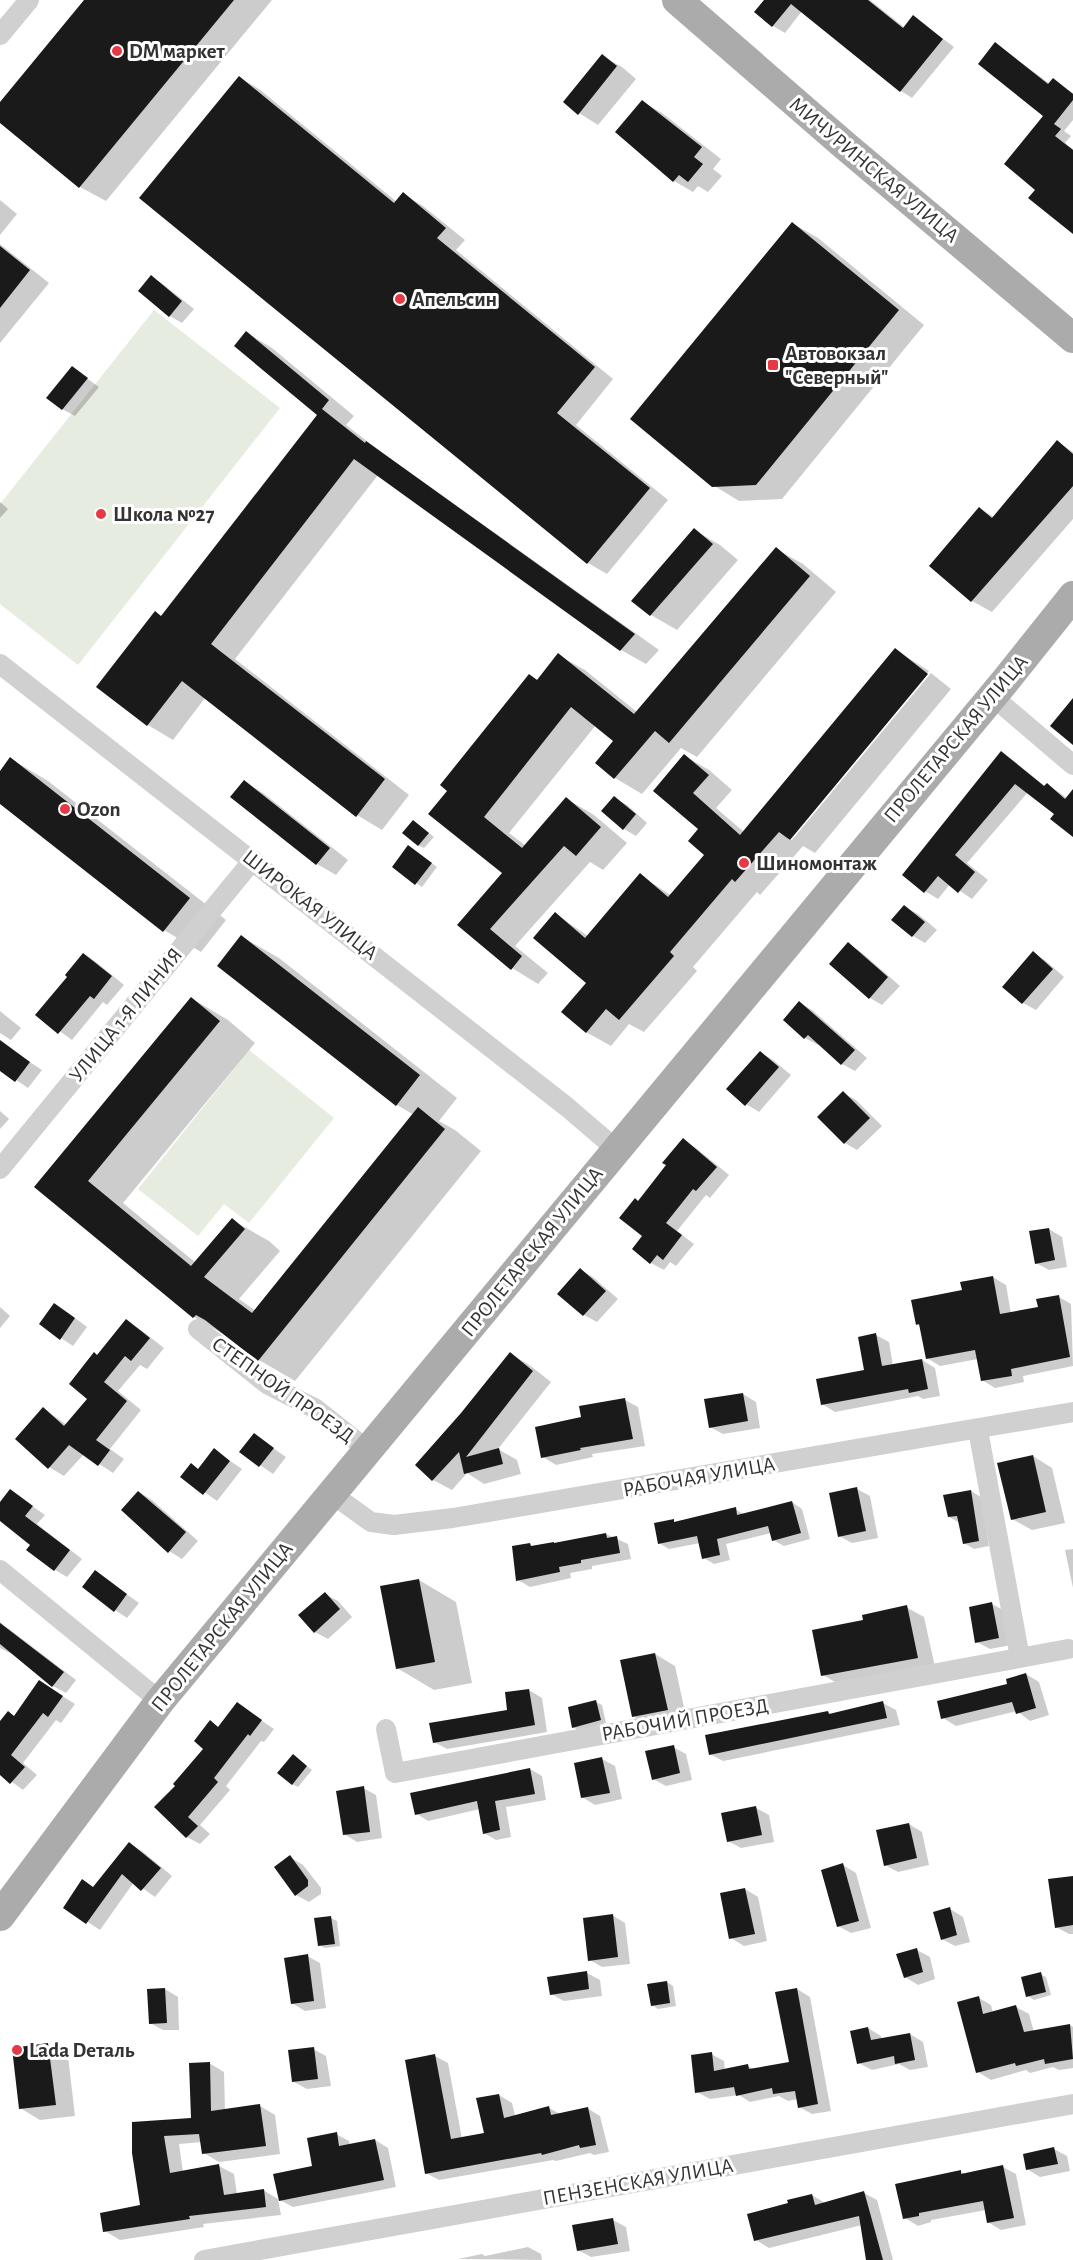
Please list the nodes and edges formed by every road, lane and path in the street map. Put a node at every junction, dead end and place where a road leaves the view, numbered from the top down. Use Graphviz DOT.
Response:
graph roads {
  1 [pos="29,0"];
  2 [pos="677,0"];
  3 [pos="0,35"];
  4 [pos="1073,338"];
  5 [pos="1073,596"];
  6 [pos="0,664"];
  7 [pos="992,696"];
  8 [pos="1073,765"];
  9 [pos="254,860"];
  10 [pos="616,1149"];
  11 [pos="0,1169"];
  12 [pos="198,1329"];
  13 [pos="1073,1412"];
  14 [pos="978,1430"];
  15 [pos="369,1451"];
  16 [pos="332,1494"];
  17 [pos="0,1570"];
  18 [pos="1068,1650"];
  19 [pos="1020,1658"];
  20 [pos="160,1701"];
  21 [pos="386,1729"];
  22 [pos="0,1916"];
  23 [pos="1073,2104"];
  24 [pos="204,2260"];
  1 -- 3 [label="street"];
  2 -- 4 [label="main road, МИЧУРИНСКАЯ УЛИЦА"];
  5 -- 7 [label="main road, ПРОЛЕТАРСКАЯ УЛИЦА"];
  6 -- 9 [label="street, ШИРОКАЯ УЛИЦА"];
  7 -- 8 [label="street"];
  7 -- 10 [label="main road, ПРОЛЕТАРСКАЯ УЛИЦА"];
  9 -- 10 [label="street, ШИРОКАЯ УЛИЦА"];
  9 -- 11 [label="street, УЛИЦА 1-Я ЛИНИЯ"];
  10 -- 15 [label="main road, ПРОЛЕТАРСКАЯ УЛИЦА"];
  12 -- 15 [label="street, СТЕПНОЙ ПРОЕЗД"];
  13 -- 14 [label="street, РАБОЧАЯ УЛИЦА"];
  14 -- 16 [label="street, РАБОЧАЯ УЛИЦА"];
  14 -- 19 [label="street"];
  15 -- 16 [label="main road, ПРОЛЕТАРСКАЯ УЛИЦА"];
  16 -- 20 [label="main road, ПРОЛЕТАРСКАЯ УЛИЦА"];
  17 -- 20 [label="street"];
  18 -- 19 [label="street, РАБОЧИЙ ПРОЕЗД"];
  19 -- 21 [label="street, РАБОЧИЙ ПРОЕЗД"];
  20 -- 22 [label="main road, ПРОЛЕТАРСКАЯ УЛИЦА"];
  23 -- 24 [label="street, ПЕНЗЕНСКАЯ УЛИЦА"];
}
